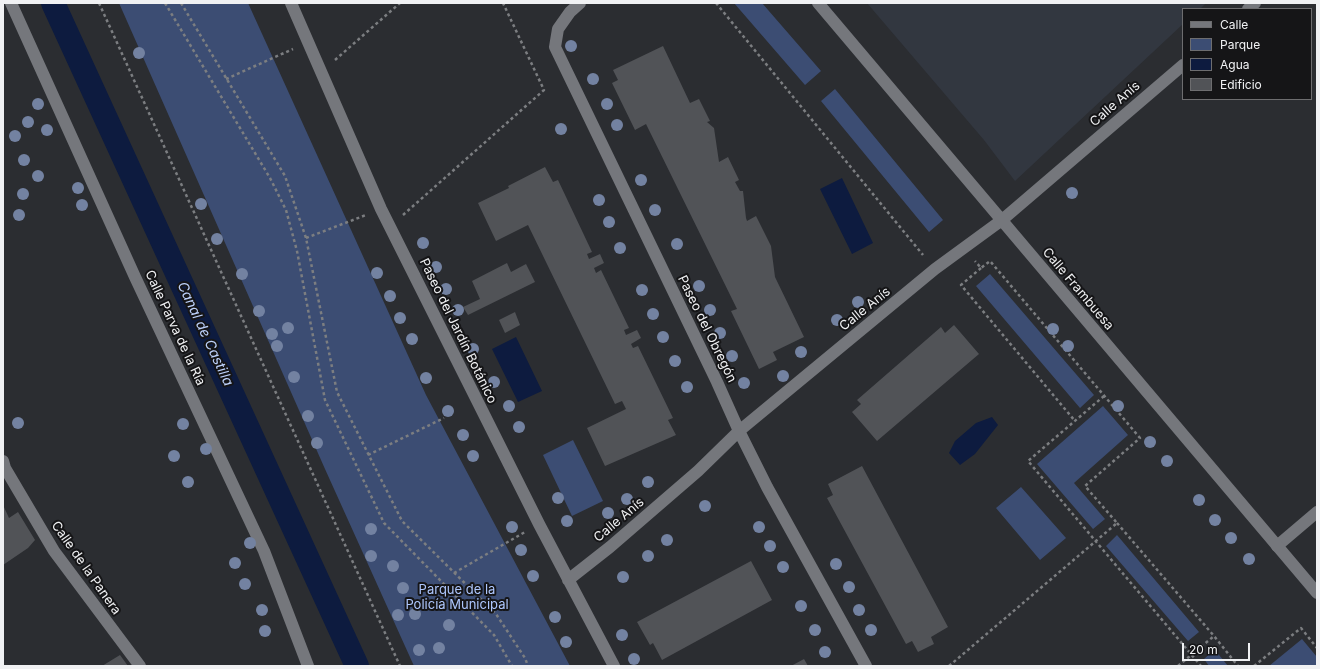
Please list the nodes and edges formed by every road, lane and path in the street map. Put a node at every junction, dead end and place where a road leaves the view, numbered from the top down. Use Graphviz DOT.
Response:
graph roads {
  1 [pos="11,3"];
  2 [pos="99,3"];
  3 [pos="165,3"];
  4 [pos="181,3"];
  5 [pos="291,3"];
  6 [pos="400,3"];
  7 [pos="503,3"];
  8 [pos="580,3"];
  9 [pos="716,3"];
  10 [pos="818,3"];
  11 [pos="308,43"];
  12 [pos="1182,66"];
  13 [pos="321,72"];
  14 [pos="226,79"];
  15 [pos="382,208"];
  16 [pos="1002,220"];
  17 [pos="391,226"];
  18 [pos="306,238"];
  19 [pos="964,248"];
  20 [pos="981,268"];
  21 [pos="935,269"];
  22 [pos="1104,396"];
  23 [pos="444,418"];
  24 [pos="1075,421"];
  25 [pos="739,431"];
  26 [pos="368,455"];
  27 [pos="3,461"];
  28 [pos="1317,512"];
  29 [pos="1117,523"];
  30 [pos="539,524"];
  31 [pos="1096,541"];
  32 [pos="1277,546"];
  33 [pos="454,573"];
  34 [pos="568,580"];
  35 [pos="1317,593"];
  36 [pos="1214,636"];
  37 [pos="1317,648"];
  38 [pos="1192,655"];
  39 [pos="140,666"];
  40 [pos="308,666"];
  41 [pos="400,666"];
  42 [pos="512,666"];
  43 [pos="528,666"];
  44 [pos="614,666"];
  45 [pos="866,666"];
  46 [pos="949,666"];
  47 [pos="1178,666"];
  48 [pos="1201,666"];
  49 [pos="1238,666"];
  50 [pos="1254,666"];
  1 -- 40 [label="street, Calle Parva de la Ría"];
  2 -- 41 [label="path"];
  3 -- 42 [label="path"];
  4 -- 14 [label="path"];
  5 -- 11 [label="street, Paseo del Jardín Botánico"];
  6 -- 13 [label="path"];
  7 -- 17 [label="path"];
  8 -- 25 [label="street, Paseo del Obregón"];
  9 -- 21 [label="path"];
  10 -- 16 [label="street, Calle Frambuesa"];
  11 -- 13 [label="street, Paseo del Jardín Botánico"];
  11 -- 14 [label="path"];
  12 -- 16 [label="street, Calle Anís"];
  13 -- 15 [label="street, Paseo del Jardín Botánico"];
  14 -- 18 [label="path"];
  15 -- 17 [label="street, Paseo del Jardín Botánico"];
  15 -- 18 [label="path"];
  16 -- 19 [label="street, Calle Anís"];
  16 -- 32 [label="street, Calle Frambuesa"];
  17 -- 30 [label="street, Paseo del Jardín Botánico"];
  18 -- 26 [label="path"];
  19 -- 20 [label="path"];
  19 -- 21 [label="street, Calle Anís"];
  20 -- 22 [label="path"];
  20 -- 24 [label="path"];
  21 -- 25 [label="street, Calle Anís"];
  22 -- 24 [label="path"];
  22 -- 29 [label="path"];
  23 -- 26 [label="path"];
  24 -- 31 [label="path"];
  25 -- 34 [label="street, Calle Anís"];
  25 -- 45 [label="street, Paseo del Obregón"];
  26 -- 33 [label="path"];
  27 -- 39 [label="street, Calle de la Panera"];
  28 -- 32 [label="street"];
  29 -- 31 [label="path"];
  29 -- 36 [label="path"];
  30 -- 33 [label="path"];
  30 -- 34 [label="street, Paseo del Jardín Botánico"];
  31 -- 38 [label="path"];
  31 -- 46 [label="path"];
  32 -- 35 [label="street, Calle Frambuesa"];
  33 -- 43 [label="path"];
  34 -- 44 [label="street, Paseo del Jardín Botánico"];
  36 -- 38 [label="path"];
  36 -- 49 [label="path"];
  37 -- 50 [label="path"];
  38 -- 47 [label="path"];
  38 -- 48 [label="path"];
}
